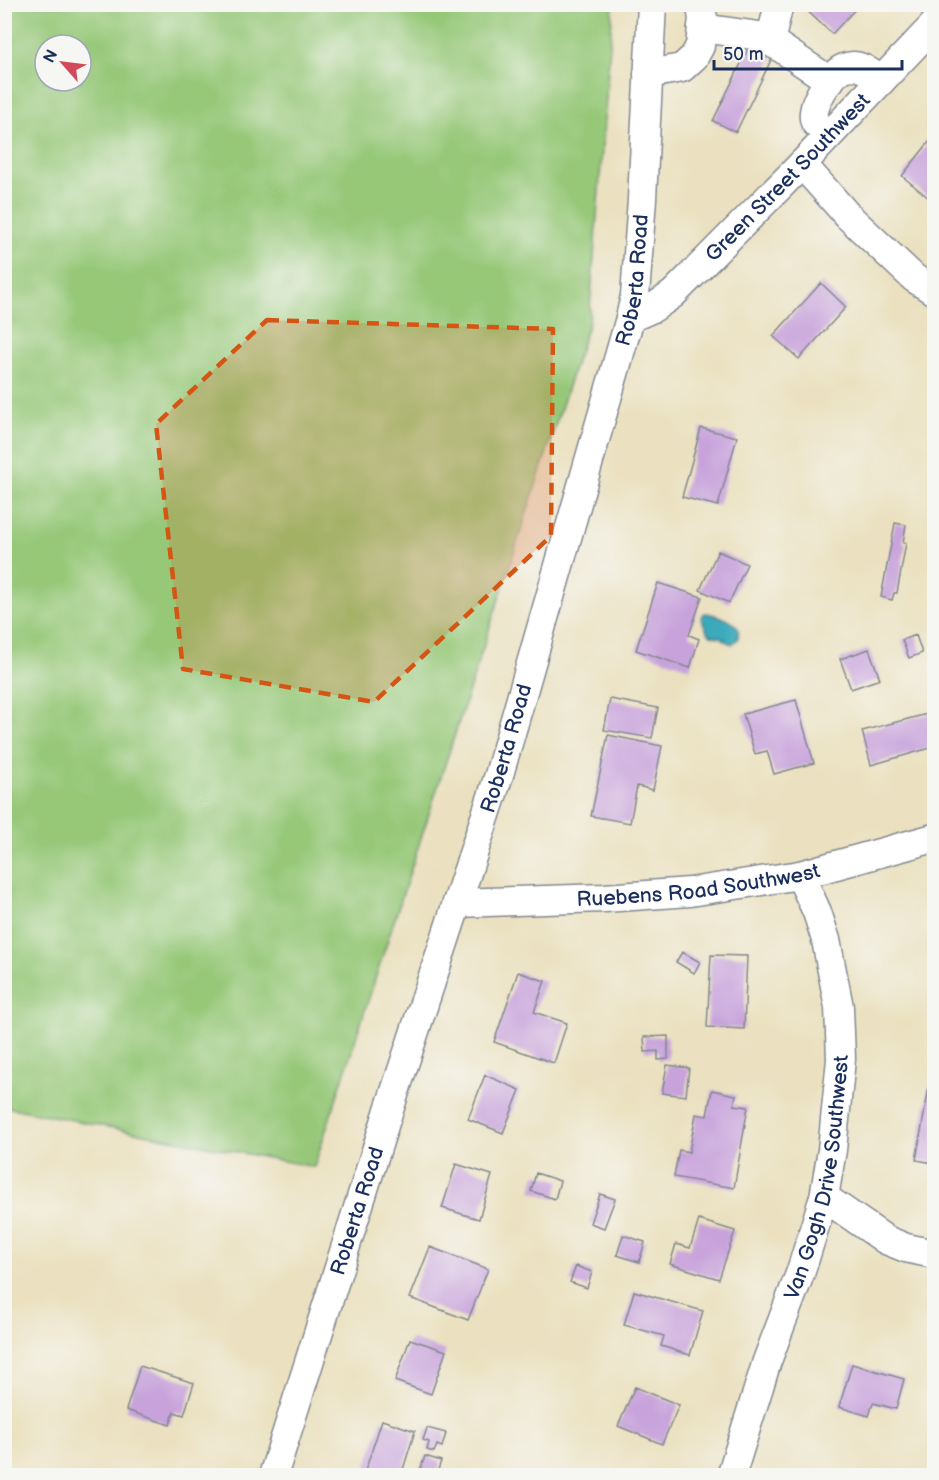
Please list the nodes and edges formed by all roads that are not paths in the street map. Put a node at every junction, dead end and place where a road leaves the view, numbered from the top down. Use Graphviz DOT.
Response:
graph roads {
  1 [pos="652,4"];
  2 [pos="779,4"];
  3 [pos="701,16"];
  4 [pos="934,25"];
  5 [pos="770,42"];
  6 [pos="648,74"];
  7 [pos="830,81"];
  8 [pos="881,81"];
  9 [pos="829,135"];
  10 [pos="802,164"];
  11 [pos="934,291"];
  12 [pos="630,318"];
  13 [pos="934,838"];
  14 [pos="800,875"];
  15 [pos="457,903"];
  16 [pos="824,1197"];
  17 [pos="934,1254"];
  18 [pos="273,1476"];
  19 [pos="731,1476"];
  1 -- 6 [label="street, Roberta Road"];
  2 -- 5 [label="street"];
  3 -- 5 [label="street"];
  3 -- 6 [label="street"];
  4 -- 8 [label="street, Green Street Southwest"];
  5 -- 7 [label="street"];
  6 -- 12 [label="street, Roberta Road"];
  7 -- 8 [label="street"];
  7 -- 9 [label="street"];
  8 -- 9 [label="street, Green Street Southwest"];
  9 -- 10 [label="street, Green Street Southwest"];
  10 -- 11 [label="street"];
  10 -- 12 [label="street, Green Street Southwest"];
  12 -- 15 [label="street, Roberta Road"];
  13 -- 14 [label="street, Ruebens Road Southwest"];
  14 -- 15 [label="street, Ruebens Road Southwest"];
  14 -- 16 [label="street, Van Gogh Drive Southwest"];
  15 -- 18 [label="street, Roberta Road"];
  16 -- 17 [label="street"];
  16 -- 19 [label="street, Van Gogh Drive Southwest"];
}
